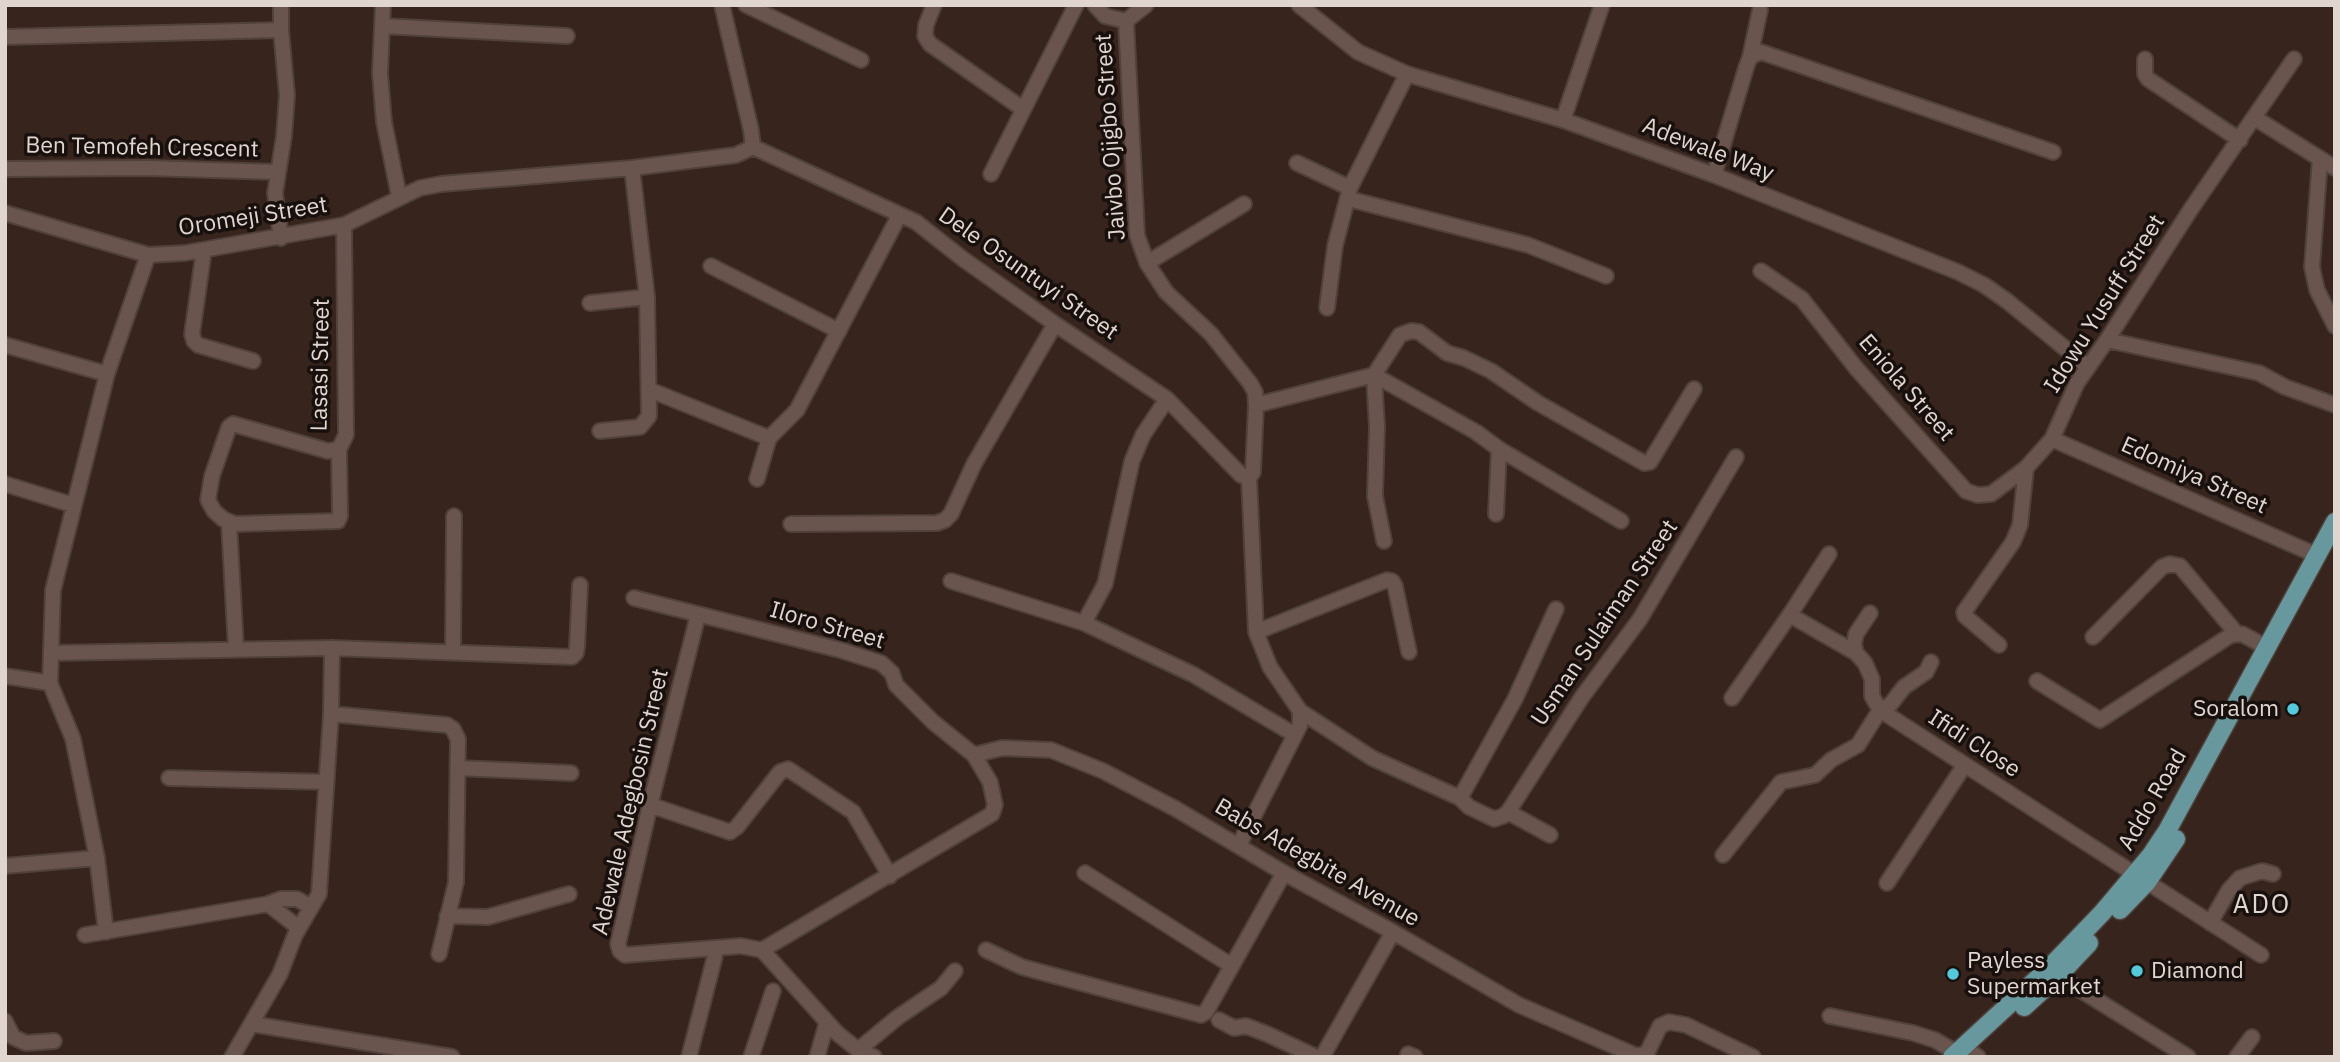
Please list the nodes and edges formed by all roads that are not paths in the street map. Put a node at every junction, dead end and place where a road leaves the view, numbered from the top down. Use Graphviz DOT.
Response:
graph roads {
  1 [pos="281,5"];
  2 [pos="383,5"];
  3 [pos="722,5"];
  4 [pos="746,5"];
  5 [pos="934,5"];
  6 [pos="1076,5"];
  7 [pos="1095,5"];
  8 [pos="1146,5"];
  9 [pos="1299,5"];
  10 [pos="1602,5"];
  11 [pos="1760,10"];
  12 [pos="1126,21"];
  13 [pos="383,26"];
  14 [pos="281,30"];
  15 [pos="566,36"];
  16 [pos="5,37"];
  17 [pos="1750,57"];
  18 [pos="2145,59"];
  19 [pos="2294,59"];
  20 [pos="861,60"];
  21 [pos="1407,74"];
  22 [pos="1023,108"];
  23 [pos="2255,118"];
  24 [pos="1563,120"];
  25 [pos="2239,140"];
  26 [pos="753,147"];
  27 [pos="2053,152"];
  28 [pos="2320,159"];
  29 [pos="1297,163"];
  30 [pos="632,168"];
  31 [pos="2335,168"];
  32 [pos="5,169"];
  33 [pos="277,172"];
  34 [pos="990,174"];
  35 [pos="1714,175"];
  36 [pos="1350,194"];
  37 [pos="399,196"];
  38 [pos="1244,204"];
  39 [pos="5,214"];
  40 [pos="899,216"];
  41 [pos="344,225"];
  42 [pos="281,238"];
  43 [pos="204,250"];
  44 [pos="148,255"];
  45 [pos="1147,263"];
  46 [pos="711,266"];
  47 [pos="1761,271"];
  48 [pos="1606,276"];
  49 [pos="647,297"];
  50 [pos="590,303"];
  51 [pos="1327,308"];
  52 [pos="1055,324"];
  53 [pos="2335,326"];
  54 [pos="839,331"];
  55 [pos="2108,340"];
  56 [pos="5,345"];
  57 [pos="253,361"];
  58 [pos="2088,367"];
  59 [pos="107,374"];
  60 [pos="1374,374"];
  61 [pos="1695,389"];
  62 [pos="650,390"];
  63 [pos="1167,398"];
  64 [pos="1256,405"];
  65 [pos="2335,405"];
  66 [pos="600,431"];
  67 [pos="769,439"];
  68 [pos="2052,439"];
  69 [pos="339,449"];
  70 [pos="1499,449"];
  71 [pos="1736,457"];
  72 [pos="2026,468"];
  73 [pos="1249,478"];
  74 [pos="757,479"];
  75 [pos="5,484"];
  76 [pos="73,505"];
  77 [pos="1496,514"];
  78 [pos="454,516"];
  79 [pos="1622,522"];
  80 [pos="2335,522"];
  81 [pos="229,523"];
  82 [pos="791,524"];
  83 [pos="1384,541"];
  84 [pos="2335,544"];
  85 [pos="1829,554"];
  86 [pos="2316,555"];
  87 [pos="950,581"];
  88 [pos="580,585"];
  89 [pos="634,598"];
  90 [pos="1556,609"];
  91 [pos="1870,612"];
  92 [pos="1791,613"];
  93 [pos="698,615"];
  94 [pos="1084,623"];
  95 [pos="1256,632"];
  96 [pos="2237,634"];
  97 [pos="2093,637"];
  98 [pos="1999,645"];
  99 [pos="2266,647"];
  100 [pos="332,648"];
  101 [pos="236,649"];
  102 [pos="453,652"];
  103 [pos="1409,652"];
  104 [pos="51,653"];
  105 [pos="1856,653"];
  106 [pos="1931,662"];
  107 [pos="5,676"];
  108 [pos="2037,681"];
  109 [pos="50,683"];
  110 [pos="1732,698"];
  111 [pos="1880,710"];
  112 [pos="1300,711"];
  113 [pos="331,714"];
  114 [pos="1295,735"];
  115 [pos="974,755"];
  116 [pos="1964,766"];
  117 [pos="458,768"];
  118 [pos="571,773"];
  119 [pos="169,778"];
  120 [pos="326,782"];
  121 [pos="1460,799"];
  122 [pos="650,805"];
  123 [pos="1508,812"];
  124 [pos="1550,835"];
  125 [pos="1239,845"];
  126 [pos="1723,855"];
  127 [pos="97,858"];
  128 [pos="5,866"];
  129 [pos="1085,873"];
  130 [pos="1284,873"];
  131 [pos="2273,874"];
  132 [pos="890,876"];
  133 [pos="2142,878"];
  134 [pos="1887,883"];
  135 [pos="569,894"];
  136 [pos="268,904"];
  137 [pos="311,907"];
  138 [pos="447,916"];
  139 [pos="2210,923"];
  140 [pos="299,928"];
  141 [pos="106,932"];
  142 [pos="1394,932"];
  143 [pos="85,935"];
  144 [pos="717,948"];
  145 [pos="762,950"];
  146 [pos="986,950"];
  147 [pos="439,954"];
  148 [pos="2260,955"];
  149 [pos="1231,966"];
  150 [pos="955,971"];
  151 [pos="2058,976"];
  152 [pos="773,992"];
  153 [pos="1830,1016"];
  154 [pos="1219,1020"];
  155 [pos="5,1021"];
  156 [pos="827,1022"];
  157 [pos="252,1024"];
  158 [pos="2252,1037"];
  159 [pos="54,1041"];
  160 [pos="858,1050"];
  161 [pos="389,1052"];
  162 [pos="1629,1055"];
  163 [pos="1966,1055"];
  164 [pos="232,1057"];
  165 [pos="452,1057"];
  166 [pos="689,1057"];
  167 [pos="751,1057"];
  168 [pos="817,1057"];
  169 [pos="874,1057"];
  170 [pos="1316,1057"];
  171 [pos="1322,1057"];
  172 [pos="1753,1057"];
  173 [pos="2188,1057"];
  174 [pos="2237,1057"];
  1 -- 14 [label="street"];
  2 -- 13 [label="street"];
  3 -- 26 [label="street"];
  4 -- 20 [label="street"];
  5 -- 22 [label="street"];
  6 -- 22 [label="street"];
  7 -- 12 [label="street, Jaivbo Ojigbo Street"];
  8 -- 12 [label="street"];
  9 -- 21 [label="street, Adewale Way"];
  10 -- 24 [label="street"];
  11 -- 17 [label="street"];
  12 -- 45 [label="street, Jaivbo Ojigbo Street"];
  13 -- 15 [label="street"];
  13 -- 37 [label="street"];
  14 -- 16 [label="street"];
  14 -- 33 [label="street"];
  17 -- 27 [label="street"];
  17 -- 35 [label="street"];
  18 -- 25 [label="street"];
  19 -- 23 [label="street, Idowu Yusuff Street"];
  21 -- 24 [label="street, Adewale Way"];
  21 -- 36 [label="street"];
  22 -- 34 [label="street"];
  23 -- 25 [label="street, Idowu Yusuff Street"];
  23 -- 28 [label="street"];
  24 -- 35 [label="street, Adewale Way"];
  25 -- 55 [label="street, Idowu Yusuff Street"];
  26 -- 30 [label="street, Oromeji Street"];
  26 -- 40 [label="street, Dele Osuntuyi Street"];
  28 -- 31 [label="street"];
  28 -- 53 [label="street"];
  29 -- 36 [label="street"];
  30 -- 37 [label="street, Oromeji Street"];
  30 -- 49 [label="street"];
  32 -- 33 [label="street, Ben Temofeh Crescent"];
  33 -- 42 [label="street"];
  35 -- 58 [label="street, Adewale Way"];
  36 -- 48 [label="street"];
  36 -- 51 [label="street"];
  37 -- 41 [label="street, Oromeji Street"];
  38 -- 45 [label="street"];
  39 -- 44 [label="street, Oromeji Street"];
  40 -- 52 [label="street, Dele Osuntuyi Street"];
  40 -- 54 [label="street"];
  41 -- 42 [label="street, Oromeji Street"];
  41 -- 69 [label="street, Lasasi Street"];
  42 -- 43 [label="street, Oromeji Street"];
  43 -- 44 [label="street, Oromeji Street"];
  43 -- 57 [label="street"];
  44 -- 59 [label="street"];
  45 -- 64 [label="street, Jaivbo Ojigbo Street"];
  46 -- 54 [label="street"];
  47 -- 72 [label="street, Eniola Street"];
  49 -- 50 [label="street"];
  49 -- 62 [label="street"];
  52 -- 63 [label="street, Dele Osuntuyi Street"];
  52 -- 82 [label="street"];
  54 -- 67 [label="street"];
  55 -- 58 [label="street, Idowu Yusuff Street"];
  55 -- 65 [label="street"];
  56 -- 59 [label="street"];
  58 -- 68 [label="street, Idowu Yusuff Street"];
  59 -- 76 [label="street"];
  60 -- 61 [label="street"];
  60 -- 64 [label="street"];
  60 -- 70 [label="street"];
  60 -- 83 [label="street"];
  62 -- 66 [label="street"];
  62 -- 67 [label="street"];
  63 -- 73 [label="street, Dele Osuntuyi Street"];
  63 -- 94 [label="street"];
  64 -- 73 [label="street, Jaivbo Ojigbo Street"];
  67 -- 74 [label="street"];
  68 -- 72 [label="street, Idowu Yusuff Street"];
  68 -- 86 [label="street, Edomiya Street"];
  69 -- 81 [label="street"];
  69 -- 81 [label="street, Lasasi Street"];
  70 -- 77 [label="street"];
  70 -- 79 [label="street"];
  71 -- 123 [label="street, Usman Sulaiman Street"];
  72 -- 98 [label="street"];
  73 -- 95 [label="street, Jaivbo Ojigbo Street"];
  75 -- 76 [label="street"];
  76 -- 104 [label="street"];
  78 -- 102 [label="street"];
  80 -- 86 [label="main road, Addo Road"];
  81 -- 101 [label="street"];
  84 -- 133 [label="main road, Addo Road"];
  85 -- 92 [label="street"];
  86 -- 99 [label="main road, Addo Road"];
  87 -- 94 [label="street"];
  88 -- 102 [label="street"];
  89 -- 93 [label="street, Iloro Street"];
  90 -- 121 [label="street"];
  91 -- 105 [label="street"];
  92 -- 105 [label="street"];
  92 -- 110 [label="street"];
  93 -- 115 [label="street, Iloro Street"];
  93 -- 122 [label="street, Adewale Adegbosin Street"];
  94 -- 114 [label="street"];
  95 -- 103 [label="street"];
  95 -- 112 [label="street, Jaivbo Ojigbo Street"];
  96 -- 97 [label="street"];
  96 -- 99 [label="street"];
  96 -- 108 [label="street"];
  99 -- 133 [label="main road, Addo Road"];
  100 -- 101 [label="street"];
  100 -- 102 [label="street"];
  100 -- 113 [label="street"];
  101 -- 104 [label="street"];
  104 -- 109 [label="street"];
  105 -- 111 [label="street"];
  106 -- 111 [label="street"];
  107 -- 109 [label="street"];
  109 -- 127 [label="street"];
  111 -- 116 [label="street, Ifidi Close"];
  111 -- 126 [label="street"];
  112 -- 114 [label="street"];
  112 -- 121 [label="street"];
  113 -- 117 [label="street"];
  113 -- 120 [label="street"];
  114 -- 125 [label="street"];
  115 -- 125 [label="street, Babs Adegbite Avenue"];
  115 -- 132 [label="street"];
  116 -- 133 [label="street, Ifidi Close"];
  116 -- 134 [label="street"];
  117 -- 118 [label="street"];
  117 -- 138 [label="street"];
  119 -- 120 [label="street"];
  120 -- 137 [label="street"];
  121 -- 123 [label="street"];
  122 -- 132 [label="street"];
  122 -- 144 [label="street, Adewale Adegbosin Street"];
  123 -- 124 [label="street"];
  125 -- 130 [label="street, Babs Adegbite Avenue"];
  127 -- 128 [label="street"];
  127 -- 141 [label="street"];
  129 -- 149 [label="street"];
  130 -- 142 [label="street, Babs Adegbite Avenue"];
  130 -- 149 [label="street"];
  131 -- 139 [label="street"];
  132 -- 145 [label="street"];
  133 -- 139 [label="street, Ifidi Close"];
  133 -- 151 [label="main road, Addo Road"];
  133 -- 163 [label="main road, Addo Road"];
  135 -- 138 [label="street"];
  136 -- 137 [label="street"];
  136 -- 140 [label="street"];
  136 -- 141 [label="street"];
  137 -- 140 [label="street"];
  138 -- 147 [label="street"];
  139 -- 148 [label="street, Ifidi Close"];
  140 -- 157 [label="street"];
  141 -- 143 [label="street"];
  142 -- 162 [label="street, Babs Adegbite Avenue"];
  142 -- 171 [label="street"];
  144 -- 145 [label="street, Adewale Adegbosin Street"];
  144 -- 166 [label="street"];
  145 -- 156 [label="street"];
  146 -- 149 [label="street"];
  150 -- 160 [label="street"];
  151 -- 163 [label="main road, Addo Road"];
  151 -- 173 [label="street"];
  152 -- 167 [label="street"];
  153 -- 163 [label="street"];
  154 -- 170 [label="street"];
  155 -- 159 [label="street"];
  156 -- 160 [label="street"];
  156 -- 168 [label="street"];
  157 -- 161 [label="street"];
  157 -- 164 [label="street"];
  158 -- 174 [label="street"];
  160 -- 169 [label="street"];
  161 -- 165 [label="street"];
  162 -- 172 [label="street"];
}
